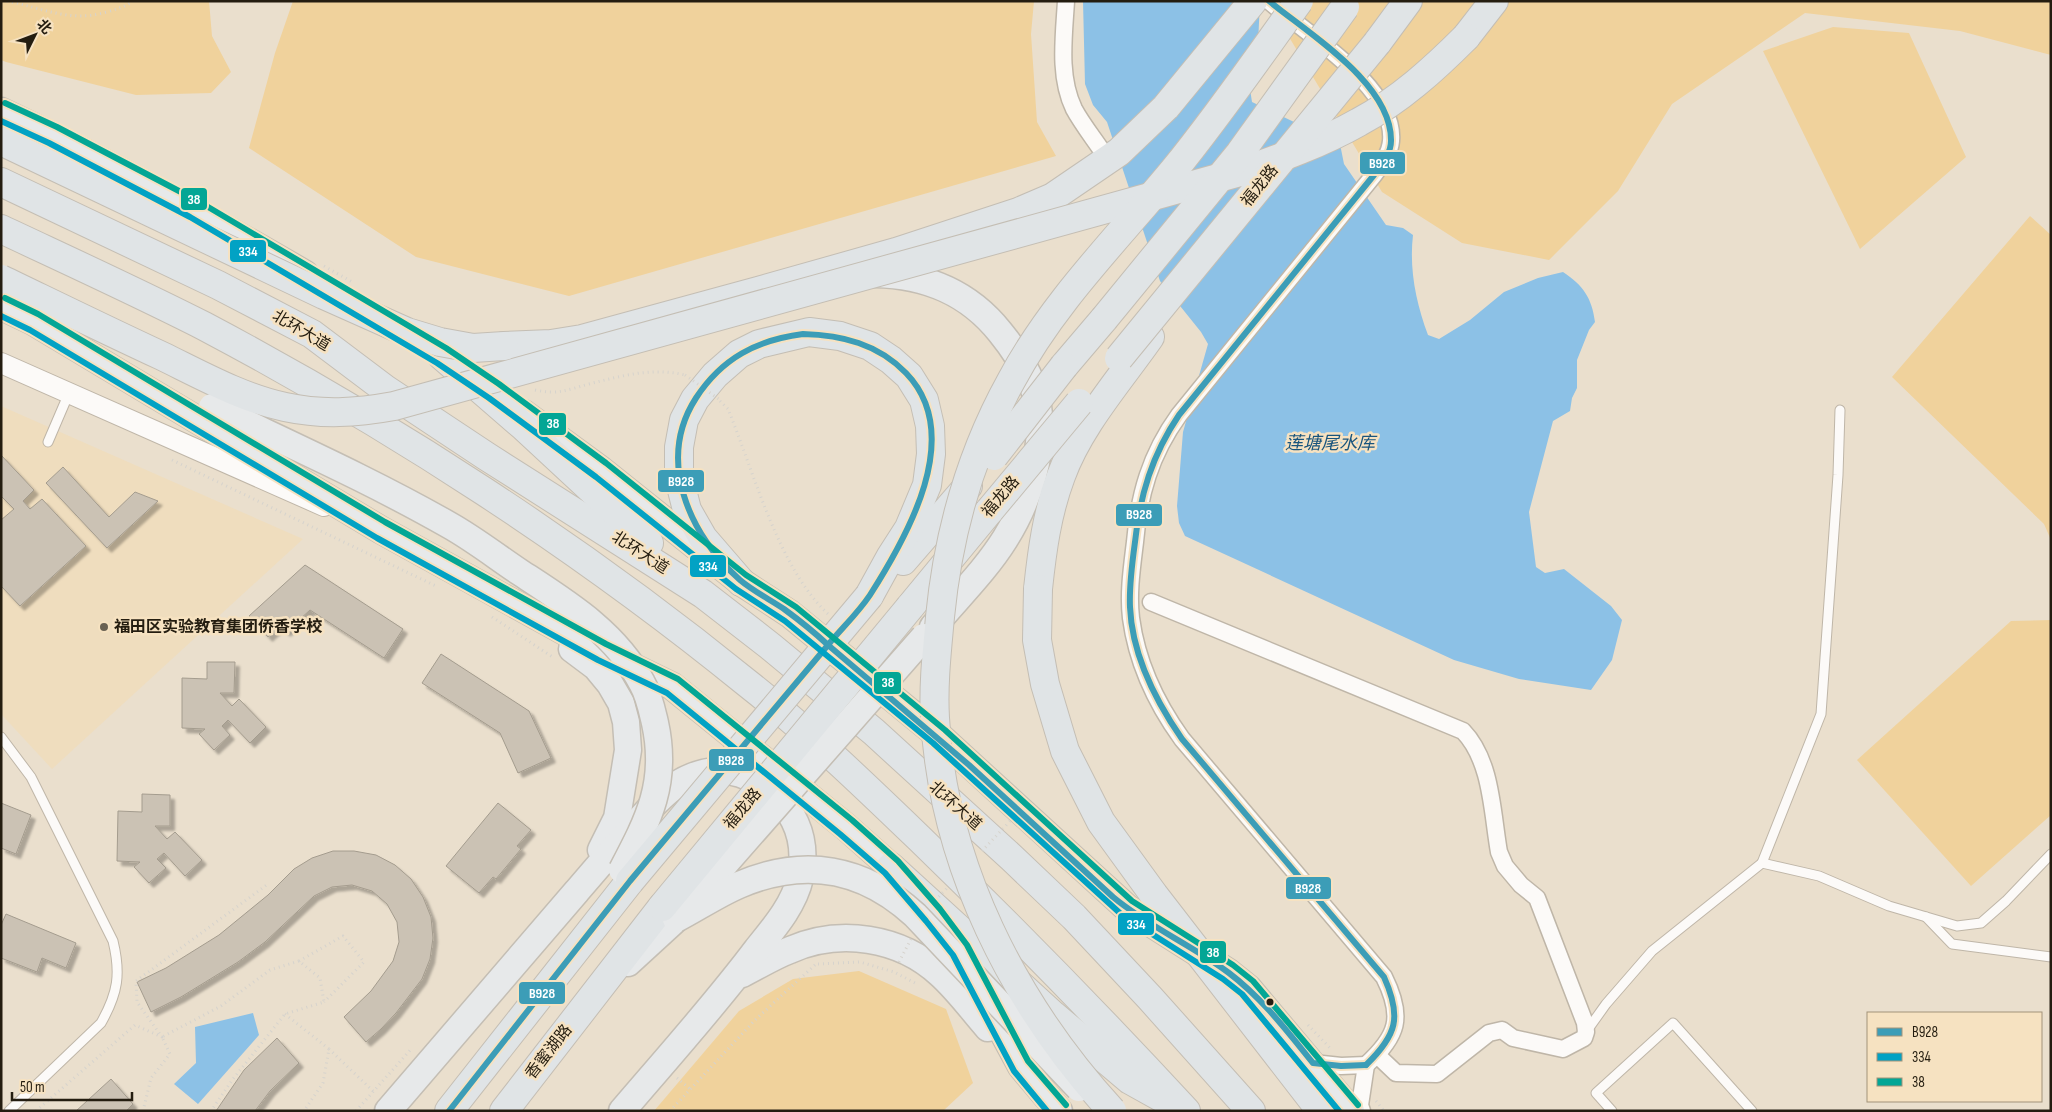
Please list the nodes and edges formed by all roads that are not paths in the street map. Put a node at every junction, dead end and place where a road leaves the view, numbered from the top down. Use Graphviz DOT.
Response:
graph roads {
  1 [pos="1066,1"];
  2 [pos="1253,1"];
  3 [pos="1269,1"];
  4 [pos="1299,1"];
  5 [pos="1408,1"];
  6 [pos="1494,1"];
  7 [pos="1347,4"];
  8 [pos="1,111"];
  9 [pos="1,141"];
  10 [pos="1100,148"];
  11 [pos="1,182"];
  12 [pos="1,229"];
  13 [pos="825,272"];
  14 [pos="1,279"];
  15 [pos="1,306"];
  16 [pos="34,322"];
  17 [pos="442,356"];
  18 [pos="1124,362"];
  19 [pos="1,363"];
  20 [pos="70,393"];
  21 [pos="1840,410"];
  22 [pos="48,442"];
  23 [pos="381,530"];
  24 [pos="741,582"];
  25 [pos="703,594"];
  26 [pos="869,596"];
  27 [pos="1151,602"];
  28 [pos="496,605"];
  29 [pos="1,737"];
  30 [pos="2051,854"];
  31 [pos="1762,864"];
  32 [pos="891,867"];
  33 [pos="626,876"];
  34 [pos="588,878"];
  35 [pos="669,913"];
  36 [pos="1926,917"];
  37 [pos="2051,957"];
  38 [pos="736,977"];
  39 [pos="594,993"];
  40 [pos="1586,1032"];
  41 [pos="1322,1056"];
  42 [pos="544,1059"];
  43 [pos="1372,1060"];
  44 [pos="1021,1066"];
  45 [pos="8,1111"];
  46 [pos="388,1111"];
  47 [pos="448,1111"];
  48 [pos="504,1111"];
  49 [pos="512,1111"];
  50 [pos="622,1111"];
  51 [pos="1058,1111"];
  52 [pos="1103,1111"];
  53 [pos="1112,1111"];
  54 [pos="1185,1111"];
  55 [pos="1251,1111"];
  56 [pos="1321,1111"];
  57 [pos="1351,1111"];
  58 [pos="1362,1111"];
  59 [pos="1612,1111"];
  60 [pos="1752,1111"];
  1 -- 10 [label="street"];
  2 -- 13 [label="highway"];
  3 -- 43 [label="street, bridge"];
  4 -- 53 [label="highway, bridge"];
  5 -- 18 [label="highway, 福龙路, bridge"];
  6 -- 14 [label="highway, bridge"];
  7 -- 26 [label="highway, 福龙路, bridge"];
  8 -- 17 [label="main road"];
  9 -- 13 [label="highway, bridge"];
  11 -- 25 [label="highway, 北环大道"];
  12 -- 54 [label="highway"];
  13 -- 35 [label="main road, bridge"];
  15 -- 16 [label="main road"];
  16 -- 23 [label="main road"];
  16 -- 33 [label="main road, bridge"];
  17 -- 24 [label="main road"];
  17 -- 25 [label="highway"];
  18 -- 35 [label="highway, 福龙路, bridge"];
  18 -- 56 [label="highway, bridge"];
  19 -- 20 [label="street"];
  20 -- 22 [label="lane"];
  20 -- 23 [label="street"];
  21 -- 31 [label="lane"];
  23 -- 28 [label="main road"];
  24 -- 26 [label="highway"];
  24 -- 41 [label="main road"];
  25 -- 55 [label="highway, 北环大道"];
  26 -- 33 [label="highway, 福龙路, bridge"];
  27 -- 40 [label="street"];
  28 -- 32 [label="main road"];
  28 -- 34 [label="main road"];
  29 -- 45 [label="lane"];
  30 -- 36 [label="lane"];
  31 -- 36 [label="lane"];
  31 -- 40 [label="lane"];
  32 -- 44 [label="main road"];
  32 -- 54 [label="highway"];
  33 -- 47 [label="highway, 福龙路"];
  34 -- 38 [label="main road"];
  34 -- 46 [label="main road"];
  35 -- 39 [label="highway, 福龙路"];
  35 -- 52 [label="main road, bridge"];
  36 -- 37 [label="lane"];
  38 -- 44 [label="main road"];
  38 -- 50 [label="main road"];
  39 -- 42 [label="highway, 香蜜湖路"];
  40 -- 43 [label="street"];
  41 -- 43 [label="street"];
  41 -- 57 [label="main road"];
  42 -- 48 [label="highway, 香蜜湖路"];
  42 -- 49 [label="main road"];
  43 -- 58 [label="street"];
  44 -- 51 [label="main road"];
  59 -- 60 [label="lane"];
}
